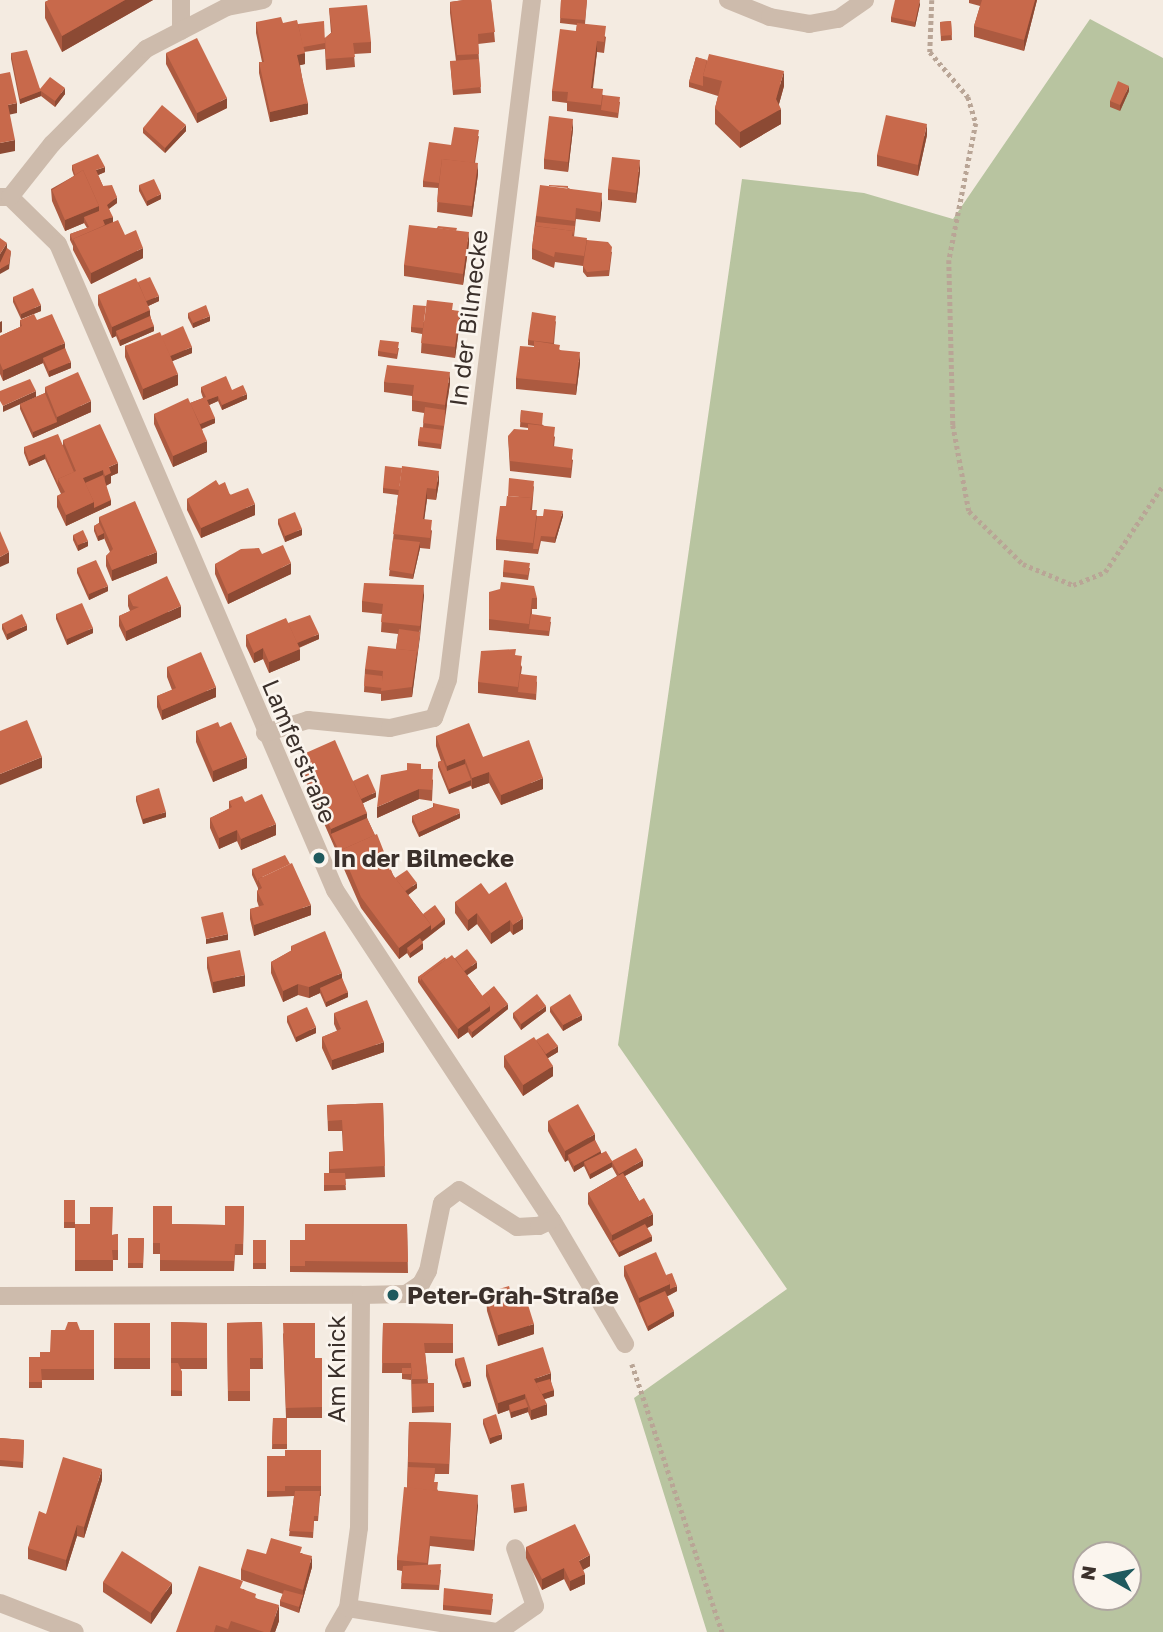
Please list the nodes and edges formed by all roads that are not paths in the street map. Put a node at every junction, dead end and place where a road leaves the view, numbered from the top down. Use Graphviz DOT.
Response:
graph roads {
  1 [pos="181,0"];
  2 [pos="263,0"];
  3 [pos="532,0"];
  4 [pos="729,0"];
  5 [pos="864,0"];
  6 [pos="181,31"];
  7 [pos="5,197"];
  8 [pos="265,733"];
  9 [pos="552,1220"];
  10 [pos="361,1294"];
  11 [pos="0,1296"];
  12 [pos="625,1344"];
  13 [pos="515,1548"];
  14 [pos="0,1603"];
  15 [pos="348,1608"];
  16 [pos="75,1632"];
  17 [pos="334,1632"];
  18 [pos="497,1632"];
  1 -- 6 [label="street"];
  2 -- 6 [label="street"];
  3 -- 8 [label="street, In der Bilmecke"];
  4 -- 5 [label="street"];
  6 -- 7 [label="street"];
  7 -- 8 [label="street, Lamferstraße"];
  8 -- 9 [label="street, Lamferstraße"];
  9 -- 10 [label="street, Am Knick"];
  9 -- 12 [label="street, Lamferstraße"];
  10 -- 11 [label="street"];
  10 -- 15 [label="street, Am Knick"];
  13 -- 18 [label="street"];
  14 -- 16 [label="street"];
  15 -- 17 [label="street, Am Knick"];
  15 -- 18 [label="street"];
}
